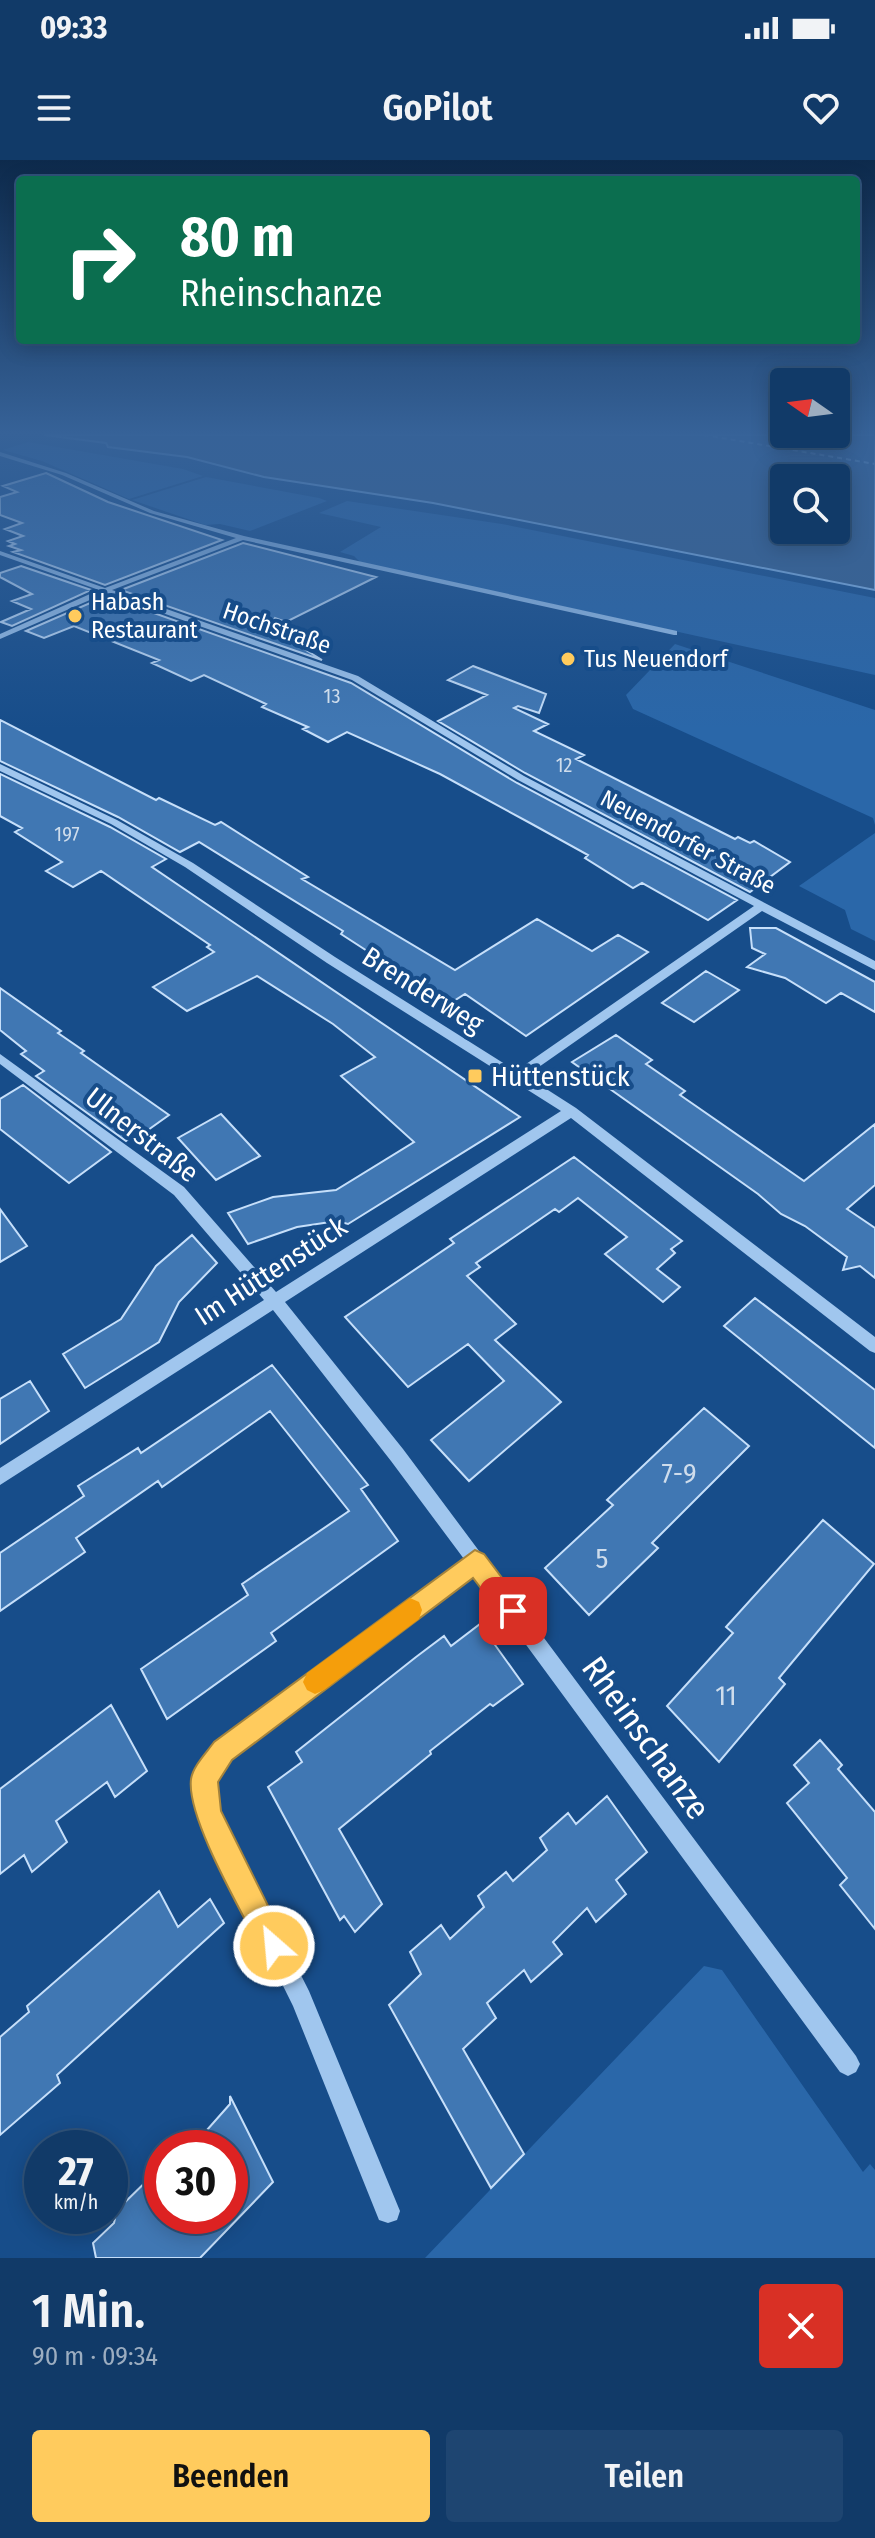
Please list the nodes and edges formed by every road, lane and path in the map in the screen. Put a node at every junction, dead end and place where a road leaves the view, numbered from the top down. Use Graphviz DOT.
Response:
graph roads {
  1 [pos="225,533"];
  2 [pos="243,538"];
  3 [pos="0,553"];
  4 [pos="106,590"];
  5 [pos="674,633"];
  6 [pos="0,637"];
  7 [pos="483,755"];
  8 [pos="0,767"];
  9 [pos="762,906"];
  10 [pos="875,966"];
  11 [pos="0,1058"];
  12 [pos="516,1077"];
  13 [pos="571,1111"];
  14 [pos="274,1300"];
  15 [pos="875,1346"];
  16 [pos="0,1477"];
  17 [pos="475,1562"];
  18 [pos="848,2064"];
  19 [pos="388,2211"];
  1 -- 2 [label="street"];
  2 -- 4 [label="street"];
  2 -- 5 [label="street"];
  3 -- 4 [label="street, Hochstraße"];
  4 -- 6 [label="street"];
  4 -- 7 [label="street, Hochstraße"];
  7 -- 9 [label="street, Neuendorfer Straße"];
  8 -- 12 [label="street, Brenderweg"];
  9 -- 10 [label="street, Neuendorfer Straße"];
  9 -- 12 [label="street"];
  11 -- 14 [label="street, Ulnerstraße"];
  12 -- 13 [label="street, Brenderweg"];
  13 -- 14 [label="street, Im Hüttenstück"];
  13 -- 15 [label="street, Brenderweg"];
  14 -- 16 [label="street, Im Hüttenstück"];
  14 -- 17 [label="street, Rheinschanze"];
  17 -- 18 [label="street, Rheinschanze"];
  17 -- 19 [label="street"];
}
